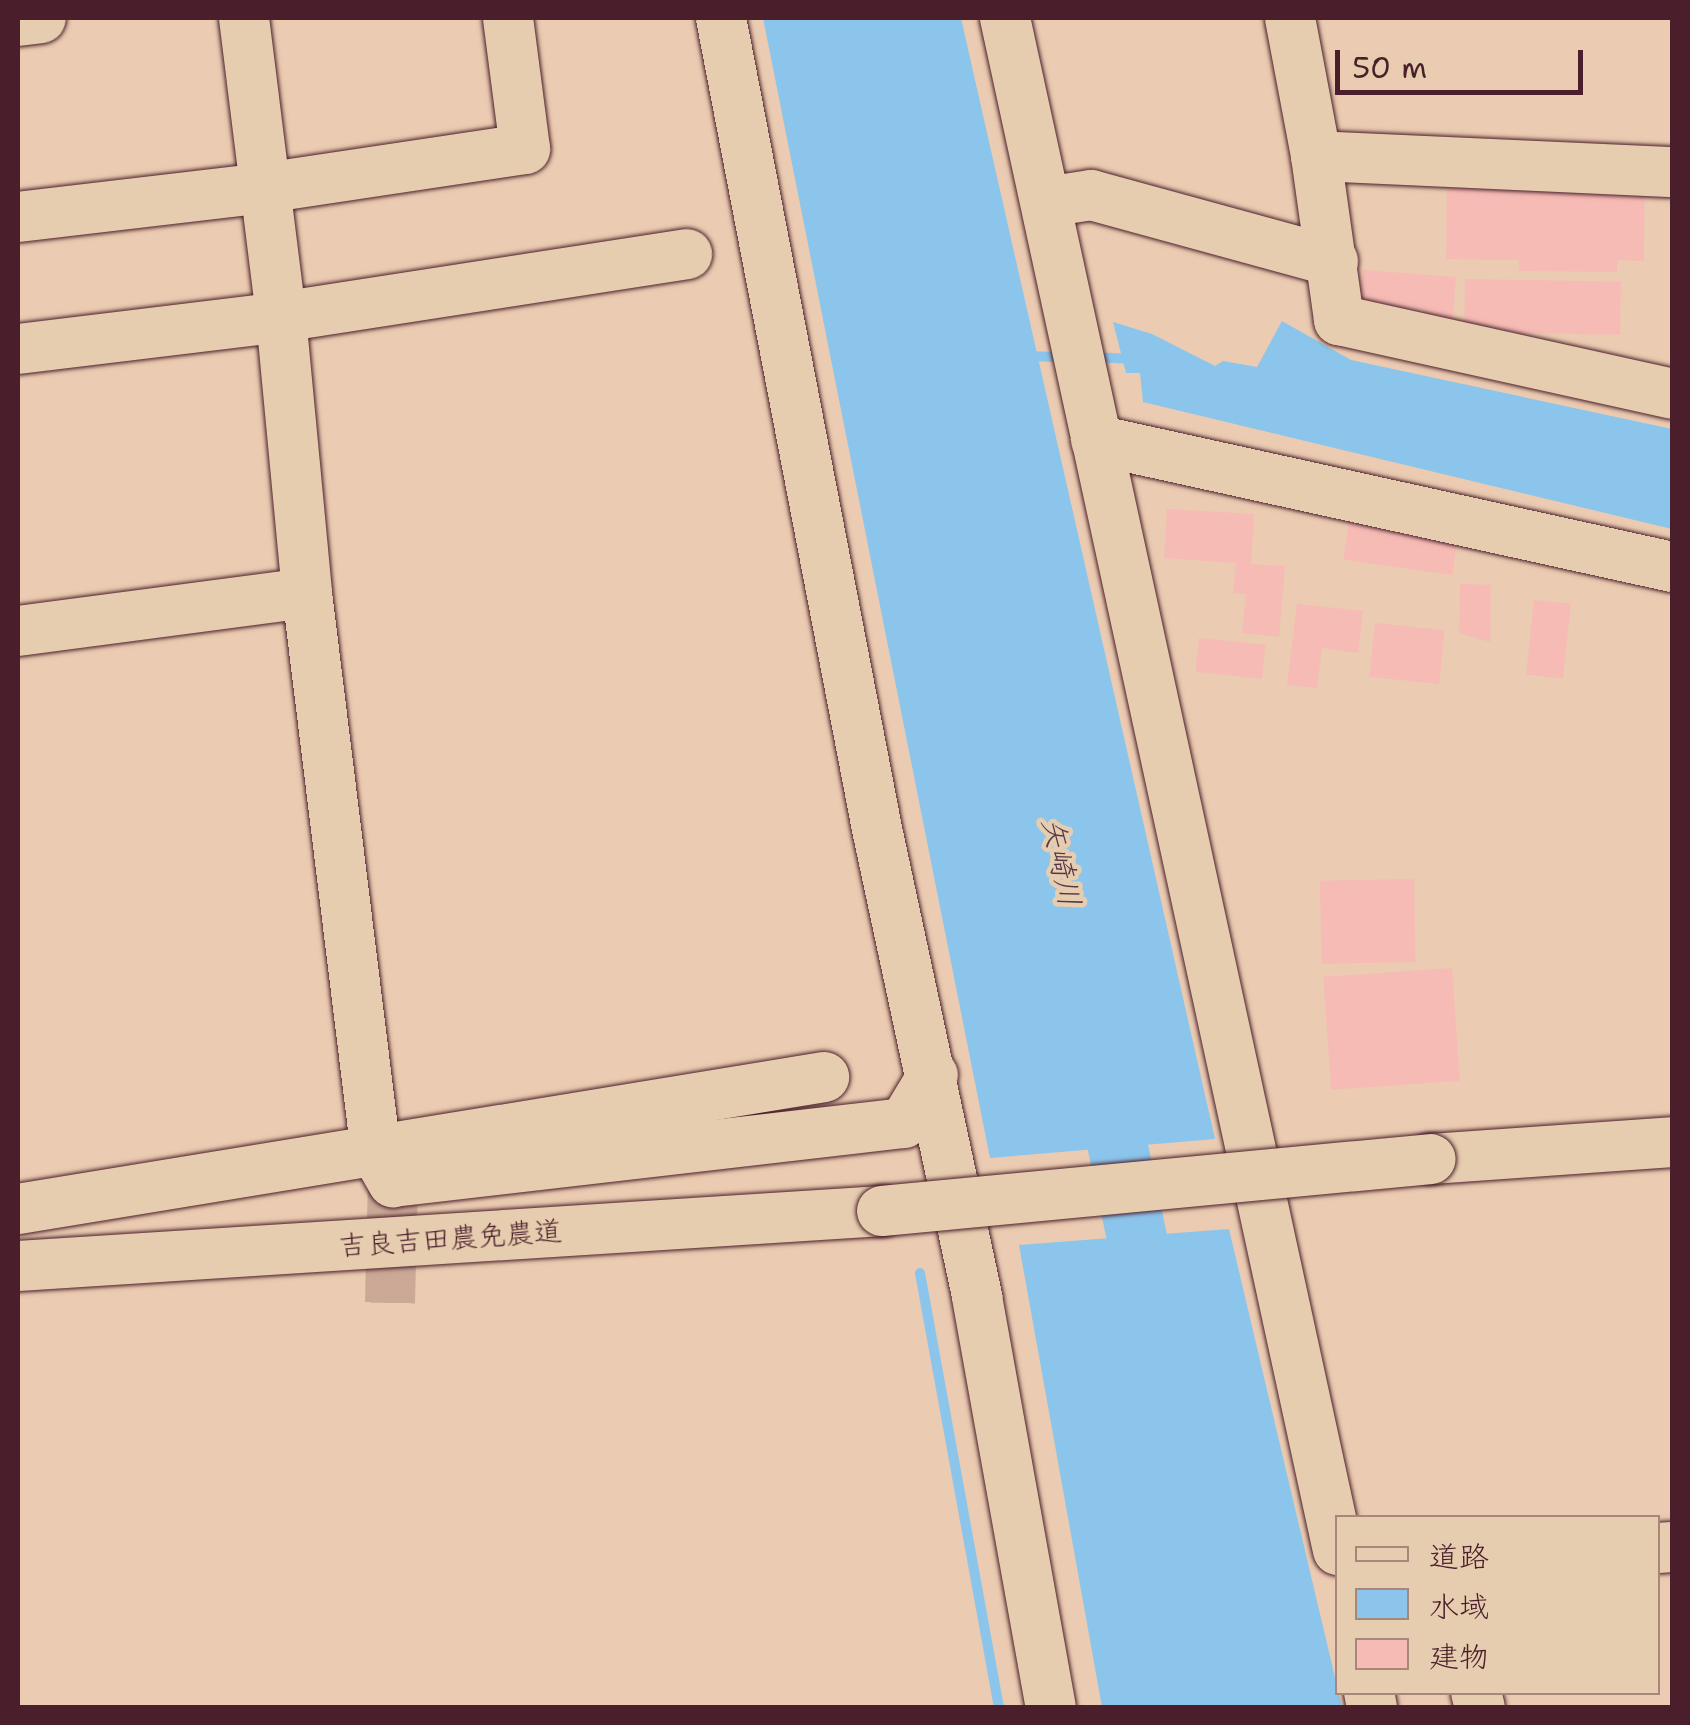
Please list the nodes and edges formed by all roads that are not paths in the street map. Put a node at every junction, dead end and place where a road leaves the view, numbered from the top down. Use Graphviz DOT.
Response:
graph roads {
  1 [pos="41,18"];
  2 [pos="244,18"];
  3 [pos="508,18"];
  4 [pos="721,18"];
  5 [pos="1005,18"];
  6 [pos="1290,18"];
  7 [pos="18,20"];
  8 [pos="1316,156"];
  9 [pos="1672,172"];
  10 [pos="264,188"];
  11 [pos="1046,202"];
  12 [pos="18,217"];
  13 [pos="687,254"];
  14 [pos="1332,262"];
  15 [pos="281,318"];
  16 [pos="18,349"];
  17 [pos="1672,394"];
  18 [pos="1096,440"];
  19 [pos="1672,567"];
  20 [pos="306,593"];
  21 [pos="18,631"];
  22 [pos="933,1075"];
  23 [pos="824,1077"];
  24 [pos="1672,1142"];
  25 [pos="376,1153"];
  26 [pos="18,1209"];
  27 [pos="18,1266"];
  28 [pos="1335,1536"];
  29 [pos="1052,1708"];
  1 -- 7 [label="street"];
  2 -- 10 [label="street"];
  3 -- 10 [label="street"];
  4 -- 22 [label="street"];
  5 -- 11 [label="street"];
  6 -- 8 [label="street"];
  8 -- 9 [label="street"];
  8 -- 14 [label="street"];
  10 -- 12 [label="street"];
  10 -- 15 [label="street"];
  11 -- 14 [label="street"];
  11 -- 18 [label="street"];
  13 -- 15 [label="street"];
  14 -- 17 [label="street"];
  15 -- 16 [label="street"];
  15 -- 20 [label="street"];
  18 -- 19 [label="street"];
  18 -- 28 [label="street"];
  20 -- 21 [label="street"];
  20 -- 25 [label="street"];
  22 -- 25 [label="street"];
  22 -- 29 [label="street"];
  23 -- 25 [label="street"];
  24 -- 27 [label="street, 吉良吉田農免農道, bridge"];
  25 -- 26 [label="street"];
}
